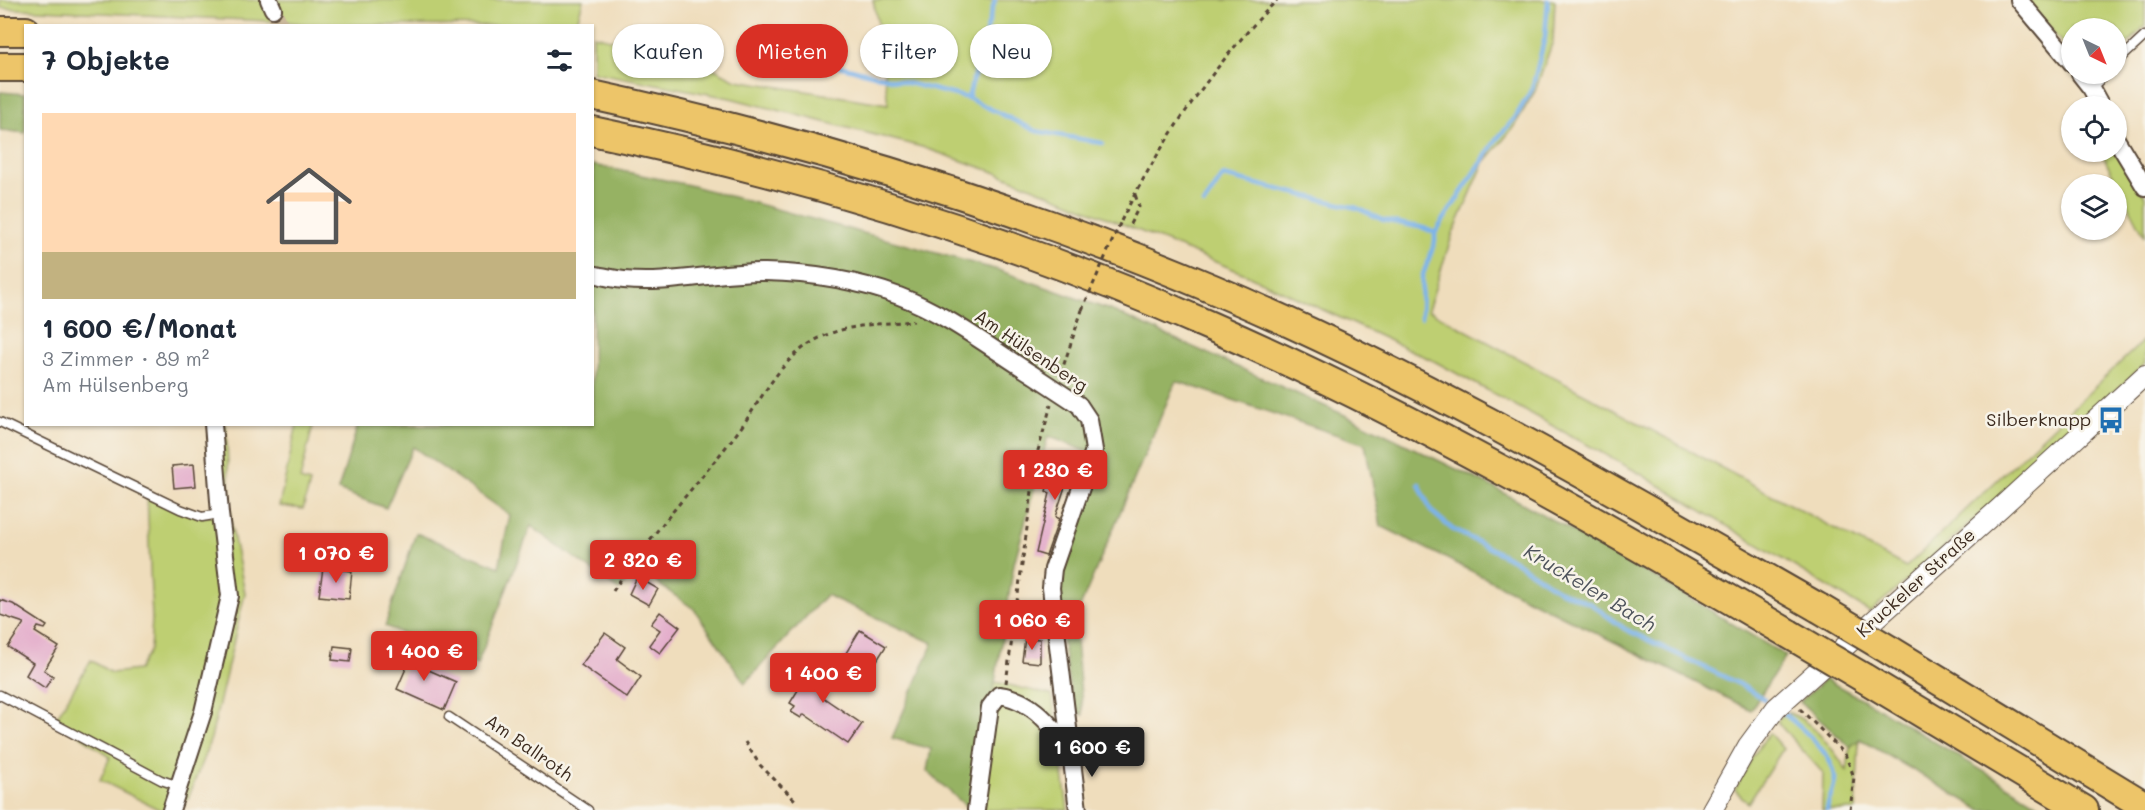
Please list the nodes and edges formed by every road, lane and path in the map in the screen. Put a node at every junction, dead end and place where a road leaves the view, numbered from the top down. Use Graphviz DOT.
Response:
graph roads {
  1 [pos="1277,0"];
  2 [pos="2019,0"];
  3 [pos="0,31"];
  4 [pos="24,31"];
  5 [pos="2145,36"];
  6 [pos="2061,50"];
  7 [pos="2127,53"];
  8 [pos="0,67"];
  9 [pos="24,67"];
  10 [pos="2088,84"];
  11 [pos="2095,84"];
  12 [pos="2091,88"];
  13 [pos="594,95"];
  14 [pos="2095,96"];
  15 [pos="594,131"];
  16 [pos="2127,157"];
  17 [pos="2145,187"];
  18 [pos="1136,194"];
  19 [pos="1130,224"];
  20 [pos="594,274"];
  21 [pos="921,321"];
  22 [pos="1060,375"];
  23 [pos="2145,375"];
  24 [pos="1053,398"];
  25 [pos="0,422"];
  26 [pos="213,426"];
  27 [pos="220,514"];
  28 [pos="613,591"];
  29 [pos="0,695"];
  30 [pos="1005,696"];
  31 [pos="1788,697"];
  32 [pos="449,717"];
  33 [pos="744,742"];
  34 [pos="1071,749"];
  35 [pos="180,786"];
  36 [pos="797,802"];
  37 [pos="2145,806"];
  38 [pos="171,810"];
  39 [pos="588,810"];
  40 [pos="976,810"];
  41 [pos="1078,810"];
  42 [pos="1712,810"];
  43 [pos="1850,810"];
  44 [pos="2084,810"];
  1 -- 18 [label="path"];
  2 -- 6 [label="street"];
  3 -- 4 [label="highway"];
  5 -- 7 [label="lane"];
  8 -- 9 [label="highway"];
  10 -- 12 [label="street"];
  11 -- 12 [label="lane"];
  12 -- 14 [label="street"];
  13 -- 37 [label="highway, bridge"];
  15 -- 44 [label="highway, bridge"];
  16 -- 17 [label="street"];
  18 -- 19 [label="path"];
  18 -- 22 [label="path, bridge"];
  20 -- 34 [label="street, Am Hülsenberg, bridge"];
  21 -- 28 [label="path"];
  23 -- 31 [label="street, Kruckeler Straße"];
  24 -- 30 [label="path"];
  25 -- 27 [label="lane"];
  26 -- 27 [label="street"];
  27 -- 35 [label="street"];
  29 -- 35 [label="lane"];
  30 -- 34 [label="street"];
  30 -- 40 [label="street"];
  31 -- 42 [label="street, Kruckeler Straße"];
  31 -- 43 [label="path"];
  32 -- 39 [label="lane, Am Ballroth"];
  33 -- 36 [label="path"];
  34 -- 41 [label="street, Am Hülsenberg"];
  35 -- 38 [label="street"];
}
